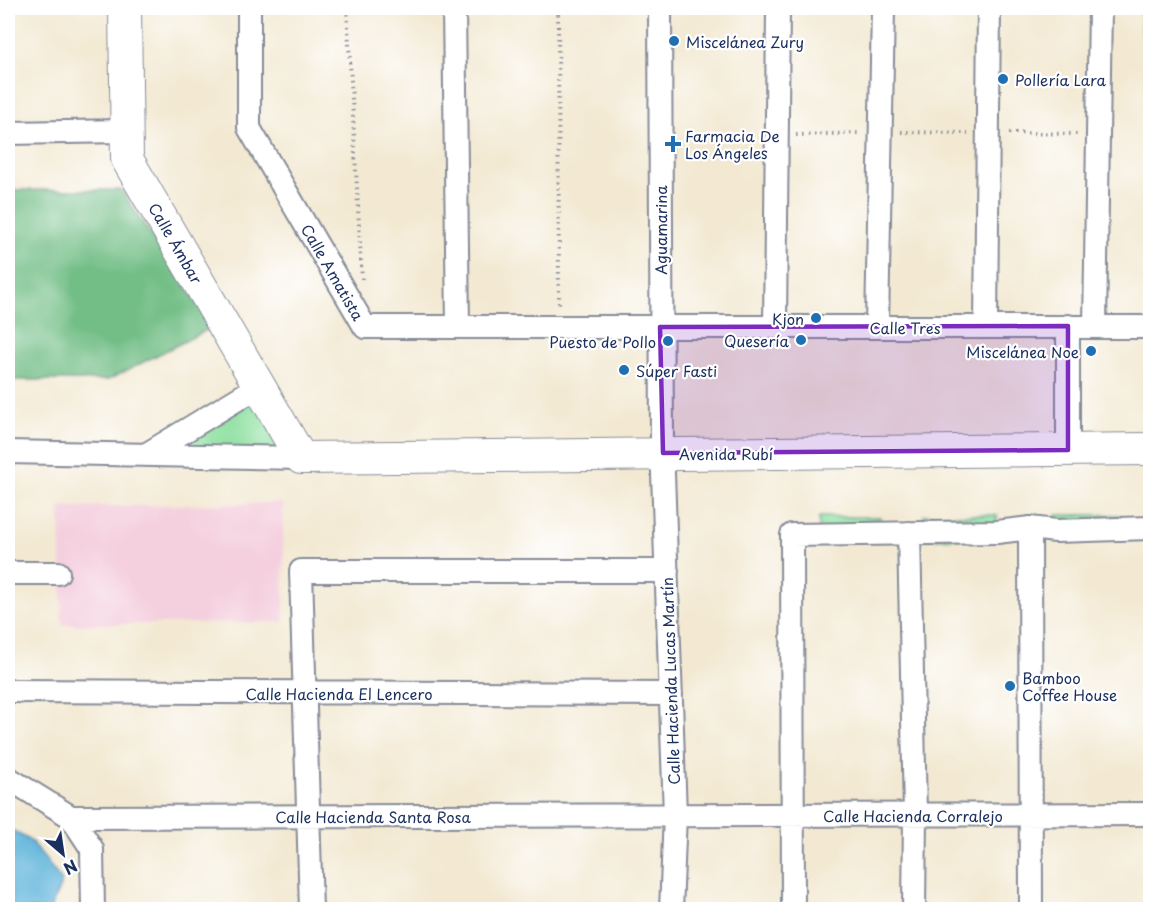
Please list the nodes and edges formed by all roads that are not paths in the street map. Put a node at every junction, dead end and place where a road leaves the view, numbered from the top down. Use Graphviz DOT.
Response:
graph roads {
  1 [pos="125,8"];
  2 [pos="249,8"];
  3 [pos="454,8"];
  4 [pos="660,8"];
  5 [pos="778,8"];
  6 [pos="884,8"];
  7 [pos="989,8"];
  8 [pos="1100,8"];
  9 [pos="125,131"];
  10 [pos="8,133"];
  11 [pos="1068,326"];
  12 [pos="1095,326"];
  13 [pos="458,327"];
  14 [pos="660,327"];
  15 [pos="775,327"];
  16 [pos="877,327"];
  17 [pos="986,327"];
  18 [pos="1150,327"];
  19 [pos="259,386"];
  20 [pos="1150,449"];
  21 [pos="1068,450"];
  22 [pos="8,452"];
  23 [pos="663,453"];
  24 [pos="147,454"];
  25 [pos="301,458"];
  26 [pos="1030,528"];
  27 [pos="1150,528"];
  28 [pos="909,533"];
  29 [pos="667,571"];
  30 [pos="8,573"];
  31 [pos="58,573"];
  32 [pos="8,692"];
  33 [pos="304,693"];
  34 [pos="671,694"];
  35 [pos="8,778"];
  36 [pos="915,814"];
  37 [pos="1029,814"];
  38 [pos="1150,814"];
  39 [pos="675,815"];
  40 [pos="793,815"];
  41 [pos="308,816"];
  42 [pos="71,817"];
  43 [pos="93,909"];
  44 [pos="311,909"];
  45 [pos="671,909"];
  46 [pos="793,909"];
  47 [pos="914,909"];
  48 [pos="1031,909"];
  1 -- 9 [label="street, Calle Ámbar"];
  2 -- 13 [label="street, Calle Amatista"];
  3 -- 13 [label="street"];
  4 -- 14 [label="street, Aguamarina"];
  5 -- 15 [label="street"];
  6 -- 16 [label="street"];
  7 -- 17 [label="street"];
  8 -- 12 [label="street"];
  9 -- 10 [label="street"];
  9 -- 19 [label="street, Calle Ámbar"];
  11 -- 12 [label="street, Calle Tres"];
  11 -- 17 [label="street, Calle Tres"];
  11 -- 21 [label="street"];
  12 -- 18 [label="street, Calle Tres"];
  13 -- 14 [label="street, Calle Amatista"];
  14 -- 15 [label="street, Calle Tres"];
  14 -- 23 [label="street, Aguamarina"];
  15 -- 16 [label="street, Calle Tres"];
  16 -- 17 [label="street, Calle Tres"];
  19 -- 24 [label="street"];
  19 -- 25 [label="street, Calle Ámbar"];
  20 -- 21 [label="street, Avenida Rubí"];
  21 -- 23 [label="street, Avenida Rubí"];
  22 -- 24 [label="street"];
  23 -- 25 [label="street, Avenida Rubí"];
  23 -- 29 [label="street, Calle Hacienda Lucas Martín"];
  24 -- 25 [label="street"];
  26 -- 27 [label="street"];
  26 -- 28 [label="street"];
  26 -- 37 [label="street"];
  28 -- 36 [label="street"];
  28 -- 40 [label="street"];
  29 -- 33 [label="street"];
  29 -- 34 [label="street, Calle Hacienda Lucas Martín"];
  30 -- 31 [label="street"];
  32 -- 33 [label="street, Calle Hacienda El Lencero"];
  33 -- 34 [label="street, Calle Hacienda El Lencero"];
  33 -- 41 [label="street"];
  34 -- 39 [label="street, Calle Hacienda Lucas Martín"];
  35 -- 42 [label="street"];
  36 -- 37 [label="street, Calle Hacienda Corralejo"];
  36 -- 40 [label="street, Calle Hacienda Corralejo"];
  36 -- 47 [label="street"];
  37 -- 38 [label="street, Calle Hacienda Corralejo"];
  37 -- 48 [label="street"];
  39 -- 40 [label="street, Calle Hacienda Corralejo"];
  39 -- 41 [label="street, Calle Hacienda Santa Rosa"];
  39 -- 45 [label="street, Calle Hacienda Lucas Martín"];
  40 -- 46 [label="street"];
  41 -- 42 [label="street, Calle Hacienda Santa Rosa"];
  41 -- 44 [label="street"];
  42 -- 43 [label="street"];
}
